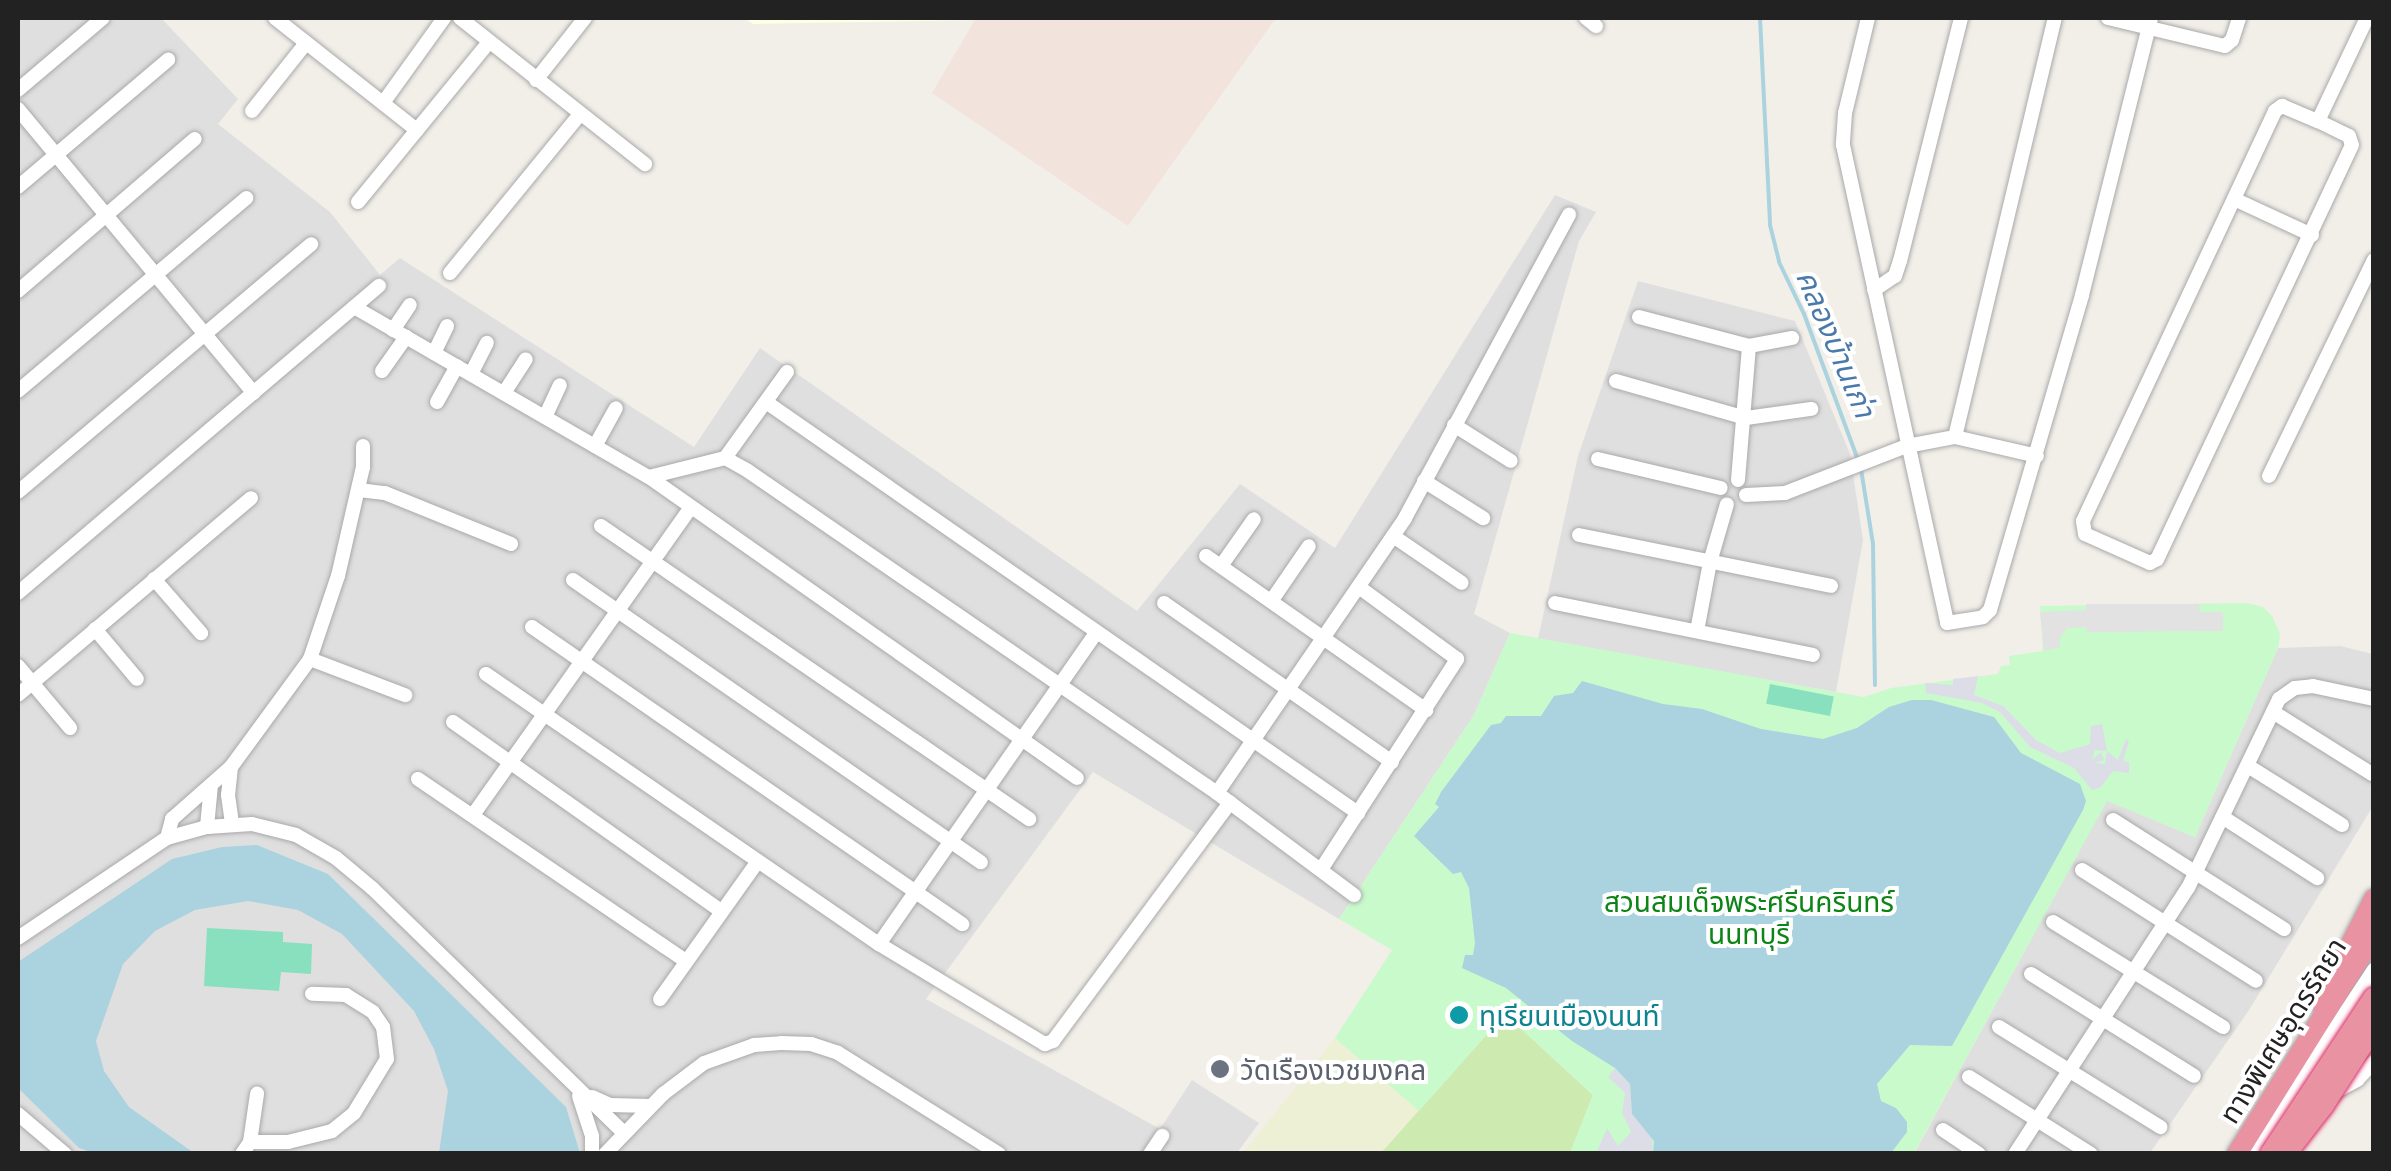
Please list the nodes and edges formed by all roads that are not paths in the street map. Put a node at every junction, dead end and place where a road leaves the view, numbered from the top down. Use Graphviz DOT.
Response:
graph roads {
  1 [pos="104,18"];
  2 [pos="275,18"];
  3 [pos="444,18"];
  4 [pos="460,18"];
  5 [pos="585,18"];
  6 [pos="1868,18"];
  7 [pos="1961,18"];
  8 [pos="2055,18"];
  9 [pos="2108,18"];
  10 [pos="2238,18"];
  11 [pos="2367,18"];
  12 [pos="2150,22"];
  13 [pos="489,42"];
  14 [pos="306,43"];
  15 [pos="168,60"];
  16 [pos="536,80"];
  17 [pos="18,90"];
  18 [pos="383,103"];
  19 [pos="18,110"];
  20 [pos="252,111"];
  21 [pos="580,114"];
  22 [pos="2318,121"];
  23 [pos="417,130"];
  24 [pos="195,139"];
  25 [pos="56,155"];
  26 [pos="645,164"];
  27 [pos="18,187"];
  28 [pos="246,198"];
  29 [pos="2234,199"];
  30 [pos="358,202"];
  31 [pos="106,215"];
  32 [pos="1569,215"];
  33 [pos="2312,235"];
  34 [pos="311,244"];
  35 [pos="2374,260"];
  36 [pos="450,273"];
  37 [pos="155,274"];
  38 [pos="379,286"];
  39 [pos="18,290"];
  40 [pos="1874,290"];
  41 [pos="410,305"];
  42 [pos="354,308"];
  43 [pos="1639,317"];
  44 [pos="447,326"];
  45 [pos="400,333"];
  46 [pos="205,334"];
  47 [pos="1792,338"];
  48 [pos="488,343"];
  49 [pos="1749,346"];
  50 [pos="434,353"];
  51 [pos="526,359"];
  52 [pos="464,370"];
  53 [pos="382,371"];
  54 [pos="786,372"];
  55 [pos="1616,381"];
  56 [pos="560,386"];
  57 [pos="18,391"];
  58 [pos="254,392"];
  59 [pos="504,394"];
  60 [pos="437,402"];
  61 [pos="766,402"];
  62 [pos="616,408"];
  63 [pos="1811,409"];
  64 [pos="544,417"];
  65 [pos="1746,418"];
  66 [pos="1454,426"];
  67 [pos="1955,436"];
  68 [pos="363,446"];
  69 [pos="595,446"];
  70 [pos="1908,446"];
  71 [pos="2037,456"];
  72 [pos="725,458"];
  73 [pos="1598,459"];
  74 [pos="1511,460"];
  75 [pos="2269,476"];
  76 [pos="649,477"];
  77 [pos="1738,480"];
  78 [pos="1424,481"];
  79 [pos="1721,488"];
  80 [pos="359,490"];
  81 [pos="18,492"];
  82 [pos="1746,495"];
  83 [pos="251,498"];
  84 [pos="1728,504"];
  85 [pos="690,509"];
  86 [pos="1483,518"];
  87 [pos="1254,519"];
  88 [pos="601,526"];
  89 [pos="1579,534"];
  90 [pos="1393,536"];
  91 [pos="511,544"];
  92 [pos="1309,546"];
  93 [pos="1206,556"];
  94 [pos="653,562"];
  95 [pos="1710,562"];
  96 [pos="1221,566"];
  97 [pos="154,579"];
  98 [pos="572,580"];
  99 [pos="1462,583"];
  100 [pos="1832,586"];
  101 [pos="1359,587"];
  102 [pos="18,594"];
  103 [pos="1272,600"];
  104 [pos="1555,603"];
  105 [pos="1164,604"];
  106 [pos="618,611"];
  107 [pos="532,627"];
  108 [pos="96,629"];
  109 [pos="1697,632"];
  110 [pos="1096,633"];
  111 [pos="201,634"];
  112 [pos="1325,637"];
  113 [pos="1813,655"];
  114 [pos="310,659"];
  115 [pos="582,662"];
  116 [pos="18,666"];
  117 [pos="486,674"];
  118 [pos="136,679"];
  119 [pos="32,683"];
  120 [pos="1060,685"];
  121 [pos="1289,691"];
  122 [pos="18,695"];
  123 [pos="405,695"];
  124 [pos="2374,700"];
  125 [pos="1426,710"];
  126 [pos="2273,712"];
  127 [pos="544,714"];
  128 [pos="453,722"];
  129 [pos="70,728"];
  130 [pos="1021,740"];
  131 [pos="1255,742"];
  132 [pos="1392,762"];
  133 [pos="510,763"];
  134 [pos="2248,766"];
  135 [pos="231,767"];
  136 [pos="2372,774"];
  137 [pos="418,778"];
  138 [pos="1077,778"];
  139 [pos="211,784"];
  140 [pos="986,790"];
  141 [pos="1224,798"];
  142 [pos="1358,813"];
  143 [pos="473,815"];
  144 [pos="2224,818"];
  145 [pos="1029,819"];
  146 [pos="2113,820"];
  147 [pos="2342,824"];
  148 [pos="232,825"];
  149 [pos="207,828"];
  150 [pos="167,838"];
  151 [pos="950,841"];
  152 [pos="758,861"];
  153 [pos="981,862"];
  154 [pos="1322,868"];
  155 [pos="2082,870"];
  156 [pos="2197,870"];
  157 [pos="2317,878"];
  158 [pos="915,892"];
  159 [pos="1354,895"];
  160 [pos="2374,899"];
  161 [pos="721,911"];
  162 [pos="2166,921"];
  163 [pos="2053,922"];
  164 [pos="962,924"];
  165 [pos="2284,929"];
  166 [pos="2374,934"];
  167 [pos="18,938"];
  168 [pos="880,944"];
  169 [pos="684,960"];
  170 [pos="2374,970"];
  171 [pos="2133,971"];
  172 [pos="2031,974"];
  173 [pos="2256,981"];
  174 [pos="312,994"];
  175 [pos="2374,997"];
  176 [pos="660,998"];
  177 [pos="2101,1018"];
  178 [pos="2374,1027"];
  179 [pos="1999,1028"];
  180 [pos="2223,1028"];
  181 [pos="2374,1062"];
  182 [pos="2070,1069"];
  183 [pos="2300,1072"];
  184 [pos="2194,1076"];
  185 [pos="1969,1078"];
  186 [pos="576,1089"];
  187 [pos="258,1094"];
  188 [pos="650,1106"];
  189 [pos="18,1114"];
  190 [pos="2038,1119"];
  191 [pos="2160,1127"];
  192 [pos="1942,1130"];
  193 [pos="622,1132"];
  194 [pos="1162,1136"];
  195 [pos="246,1148"];
  196 [pos="65,1154"];
  197 [pos="592,1154"];
  198 [pos="605,1154"];
  199 [pos="999,1154"];
  200 [pos="1150,1154"];
  201 [pos="1979,1154"];
  202 [pos="2015,1154"];
  203 [pos="2090,1154"];
  204 [pos="2237,1154"];
  205 [pos="2252,1154"];
  206 [pos="2270,1154"];
  207 [pos="2286,1154"];
  1 -- 17 [label="street"];
  2 -- 14 [label="street"];
  3 -- 18 [label="street"];
  4 -- 13 [label="street"];
  5 -- 16 [label="street"];
  6 -- 40 [label="street"];
  7 -- 40 [label="street"];
  8 -- 67 [label="street"];
  9 -- 12 [label="street"];
  10 -- 12 [label="street"];
  11 -- 22 [label="street"];
  12 -- 71 [label="street"];
  13 -- 16 [label="street"];
  13 -- 23 [label="street"];
  14 -- 18 [label="street"];
  14 -- 20 [label="street"];
  15 -- 25 [label="street"];
  16 -- 21 [label="street"];
  18 -- 23 [label="street"];
  19 -- 25 [label="street"];
  21 -- 26 [label="street"];
  21 -- 36 [label="street"];
  22 -- 29 [label="street"];
  22 -- 33 [label="street"];
  23 -- 30 [label="street"];
  24 -- 31 [label="street"];
  25 -- 27 [label="street"];
  25 -- 31 [label="street"];
  28 -- 37 [label="street"];
  29 -- 33 [label="street"];
  29 -- 33 [label="street"];
  31 -- 37 [label="street"];
  31 -- 39 [label="street"];
  32 -- 66 [label="street"];
  34 -- 46 [label="street"];
  35 -- 75 [label="street"];
  37 -- 46 [label="street"];
  37 -- 57 [label="street"];
  38 -- 42 [label="street"];
  40 -- 70 [label="street"];
  41 -- 45 [label="street"];
  42 -- 45 [label="street"];
  42 -- 58 [label="street"];
  43 -- 49 [label="street"];
  44 -- 50 [label="street"];
  45 -- 50 [label="street"];
  45 -- 53 [label="street"];
  46 -- 58 [label="street"];
  46 -- 81 [label="street"];
  47 -- 49 [label="street"];
  48 -- 52 [label="street"];
  49 -- 65 [label="street"];
  50 -- 52 [label="street"];
  51 -- 59 [label="street"];
  52 -- 59 [label="street"];
  52 -- 60 [label="street"];
  54 -- 61 [label="street"];
  55 -- 65 [label="street"];
  56 -- 64 [label="street"];
  58 -- 102 [label="street"];
  59 -- 64 [label="street"];
  61 -- 72 [label="street"];
  61 -- 110 [label="street"];
  62 -- 69 [label="street"];
  63 -- 65 [label="street"];
  64 -- 69 [label="street"];
  65 -- 77 [label="street"];
  66 -- 74 [label="street"];
  66 -- 78 [label="street"];
  67 -- 70 [label="street"];
  67 -- 71 [label="street"];
  68 -- 80 [label="street"];
  69 -- 76 [label="street"];
  70 -- 71 [label="street"];
  70 -- 82 [label="street"];
  72 -- 76 [label="street"];
  72 -- 120 [label="street"];
  73 -- 79 [label="street"];
  76 -- 85 [label="street"];
  77 -- 79 [label="street"];
  77 -- 82 [label="street"];
  78 -- 86 [label="street"];
  78 -- 90 [label="street"];
  79 -- 84 [label="street"];
  80 -- 91 [label="street"];
  80 -- 114 [label="street"];
  82 -- 84 [label="street"];
  83 -- 97 [label="street"];
  84 -- 95 [label="street"];
  85 -- 94 [label="street"];
  85 -- 130 [label="street"];
  87 -- 96 [label="street"];
  88 -- 94 [label="street"];
  89 -- 95 [label="street"];
  90 -- 99 [label="street"];
  90 -- 101 [label="street"];
  92 -- 103 [label="street"];
  93 -- 96 [label="street"];
  94 -- 106 [label="street"];
  94 -- 140 [label="street"];
  95 -- 100 [label="street"];
  95 -- 109 [label="street"];
  96 -- 103 [label="street"];
  97 -- 108 [label="street"];
  97 -- 111 [label="street"];
  98 -- 106 [label="street"];
  101 -- 112 [label="street"];
  101 -- 125 [label="street"];
  103 -- 112 [label="street"];
  104 -- 109 [label="street"];
  105 -- 121 [label="street"];
  106 -- 115 [label="street"];
  106 -- 151 [label="street"];
  107 -- 115 [label="street"];
  108 -- 118 [label="street"];
  108 -- 119 [label="street"];
  109 -- 113 [label="street"];
  110 -- 120 [label="street"];
  110 -- 131 [label="street"];
  112 -- 121 [label="street"];
  112 -- 125 [label="street"];
  114 -- 123 [label="street"];
  114 -- 135 [label="street"];
  115 -- 127 [label="street"];
  115 -- 158 [label="street"];
  116 -- 119 [label="street"];
  117 -- 127 [label="street"];
  119 -- 122 [label="street"];
  119 -- 129 [label="street"];
  120 -- 130 [label="street"];
  120 -- 141 [label="street"];
  121 -- 131 [label="street"];
  121 -- 132 [label="street"];
  124 -- 126 [label="street"];
  125 -- 132 [label="street"];
  126 -- 134 [label="street"];
  126 -- 136 [label="street"];
  127 -- 133 [label="street"];
  127 -- 152 [label="street"];
  128 -- 133 [label="street"];
  130 -- 138 [label="street"];
  130 -- 140 [label="street"];
  131 -- 141 [label="street"];
  131 -- 142 [label="street"];
  132 -- 142 [label="street"];
  133 -- 143 [label="street"];
  133 -- 161 [label="street"];
  134 -- 144 [label="street"];
  134 -- 147 [label="street"];
  135 -- 139 [label="street"];
  135 -- 148 [label="street"];
  137 -- 143 [label="street"];
  139 -- 149 [label="street"];
  139 -- 150 [label="street"];
  140 -- 145 [label="street"];
  140 -- 151 [label="street"];
  141 -- 154 [label="street"];
  141 -- 168 [label="street"];
  142 -- 154 [label="street"];
  143 -- 169 [label="street"];
  144 -- 156 [label="street"];
  144 -- 157 [label="street"];
  146 -- 156 [label="street"];
  148 -- 149 [label="street"];
  148 -- 186 [label="street"];
  149 -- 150 [label="street"];
  150 -- 167 [label="street"];
  151 -- 153 [label="street"];
  151 -- 158 [label="street"];
  152 -- 161 [label="street"];
  152 -- 168 [label="street"];
  154 -- 159 [label="street"];
  155 -- 162 [label="street"];
  156 -- 162 [label="street"];
  156 -- 165 [label="street"];
  158 -- 164 [label="street"];
  158 -- 168 [label="street"];
  160 -- 183 [label="highway"];
  161 -- 169 [label="street"];
  162 -- 171 [label="street"];
  162 -- 173 [label="street"];
  163 -- 171 [label="street"];
  166 -- 183 [label="highway, ทางพิเศษอุดรรัถยา"];
  169 -- 176 [label="street"];
  170 -- 183 [label="street"];
  171 -- 177 [label="street"];
  171 -- 180 [label="street"];
  172 -- 177 [label="street"];
  174 -- 195 [label="street"];
  175 -- 206 [label="highway, ทางพิเศษอุดรรัถยา, bridge"];
  177 -- 182 [label="street"];
  177 -- 184 [label="street"];
  178 -- 207 [label="highway, bridge"];
  179 -- 182 [label="street"];
  181 -- 183 [label="street"];
  182 -- 190 [label="street"];
  182 -- 191 [label="street"];
  183 -- 204 [label="highway, ทางพิเศษอุดรรัถยา"];
  183 -- 205 [label="street"];
  185 -- 190 [label="street"];
  186 -- 188 [label="street"];
  186 -- 193 [label="street"];
  186 -- 197 [label="street"];
  187 -- 195 [label="street"];
  188 -- 193 [label="street"];
  188 -- 199 [label="street"];
  189 -- 196 [label="street"];
  190 -- 202 [label="street"];
  190 -- 203 [label="street"];
  192 -- 201 [label="street"];
  193 -- 198 [label="street"];
  194 -- 200 [label="street"];
}
